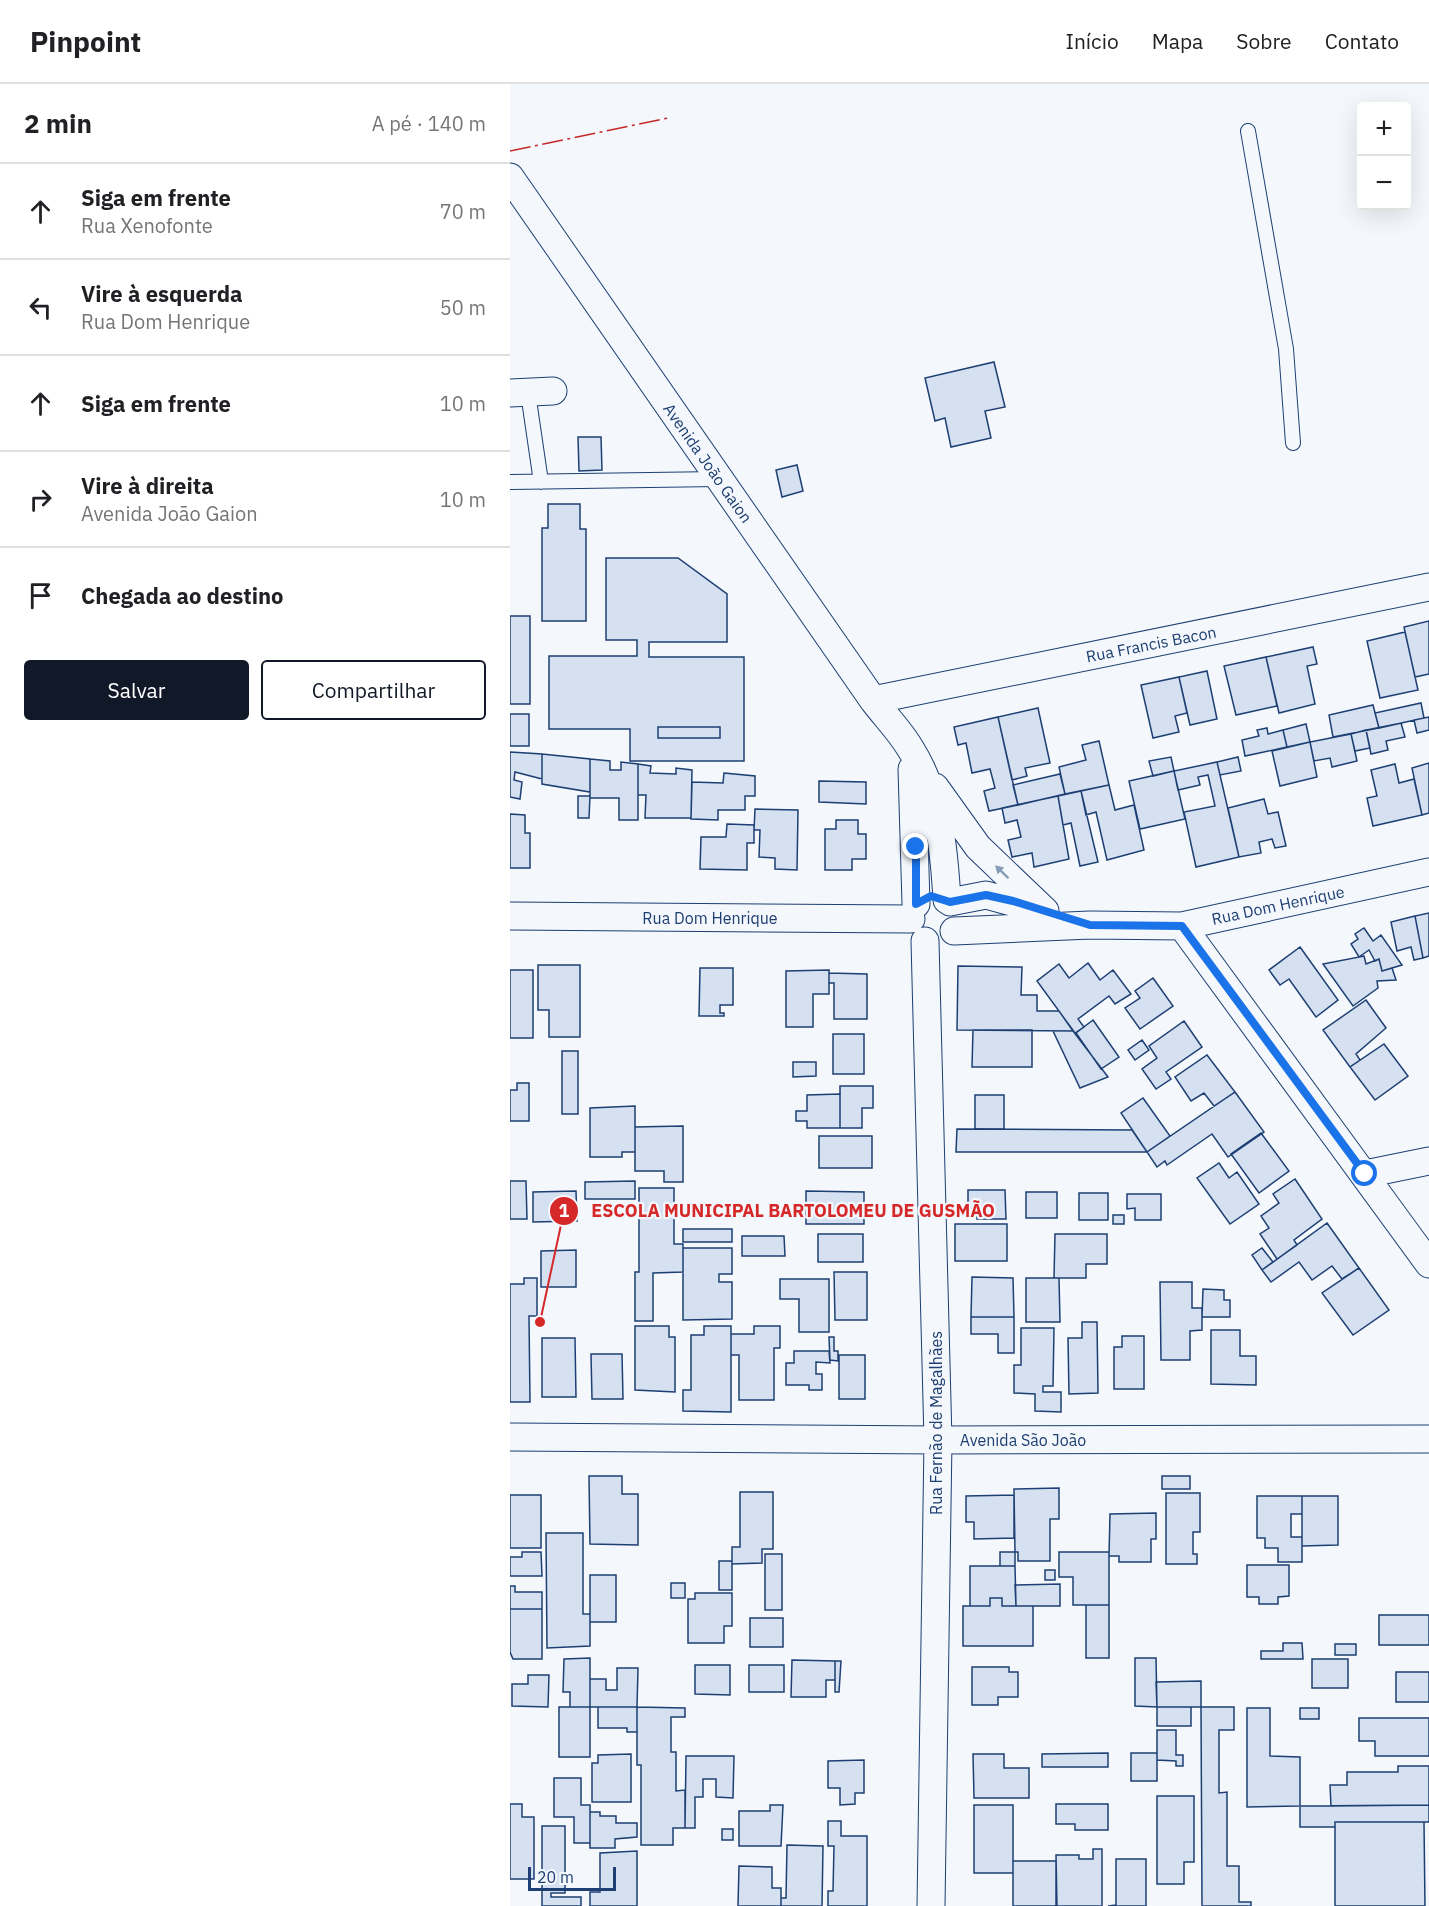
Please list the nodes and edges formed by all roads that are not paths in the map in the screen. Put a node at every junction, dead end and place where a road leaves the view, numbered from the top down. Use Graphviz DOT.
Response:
graph roads {
  1 [pos="1248,131"];
  2 [pos="510,177"];
  3 [pos="530,392"];
  4 [pos="1293,443"];
  5 [pos="719,479"];
  6 [pos="510,482"];
  7 [pos="541,482"];
  8 [pos="1429,587"];
  9 [pos="873,700"];
  10 [pos="910,747"];
  11 [pos="924,773"];
  12 [pos="1429,872"];
  13 [pos="949,901"];
  14 [pos="1045,911"];
  15 [pos="510,916"];
  16 [pos="917,921"];
  17 [pos="1090,925"];
  18 [pos="1182,926"];
  19 [pos="954,931"];
  20 [pos="1429,1161"];
  21 [pos="1365,1174"];
  22 [pos="1429,1264"];
  23 [pos="510,1437"];
  24 [pos="1429,1439"];
  25 [pos="938,1440"];
  26 [pos="931,1906"];
  1 -- 4 [label="lane"];
  2 -- 5 [label="street, Avenida João Gaion"];
  3 -- 7 [label="lane"];
  5 -- 7 [label="lane"];
  5 -- 9 [label="street, Avenida João Gaion"];
  6 -- 7 [label="lane"];
  8 -- 9 [label="street, Rua Francis Bacon"];
  9 -- 10 [label="street, Avenida João Gaion"];
  10 -- 11 [label="street, Avenida João Gaion"];
  10 -- 16 [label="street"];
  11 -- 13 [label="street, Avenida João Gaion"];
  14 -- 11 [label="street, one-way"];
  12 -- 18 [label="street, Rua Dom Henrique"];
  13 -- 14 [label="street, Rua Dom Henrique"];
  13 -- 16 [label="street"];
  13 -- 19 [label="street"];
  14 -- 17 [label="street, Rua Dom Henrique"];
  15 -- 16 [label="street, Rua Dom Henrique"];
  16 -- 19 [label="street"];
  16 -- 25 [label="street, Rua Fernão de Magalhães"];
  17 -- 18 [label="street, Rua Dom Henrique"];
  17 -- 19 [label="street, Rua Dom Henrique"];
  18 -- 21 [label="street"];
  20 -- 21 [label="street"];
  21 -- 22 [label="street"];
  23 -- 25 [label="street, Avenida São João"];
  24 -- 25 [label="street, Avenida São João"];
  25 -- 26 [label="street, Rua Fernão de Magalhães"];
}
